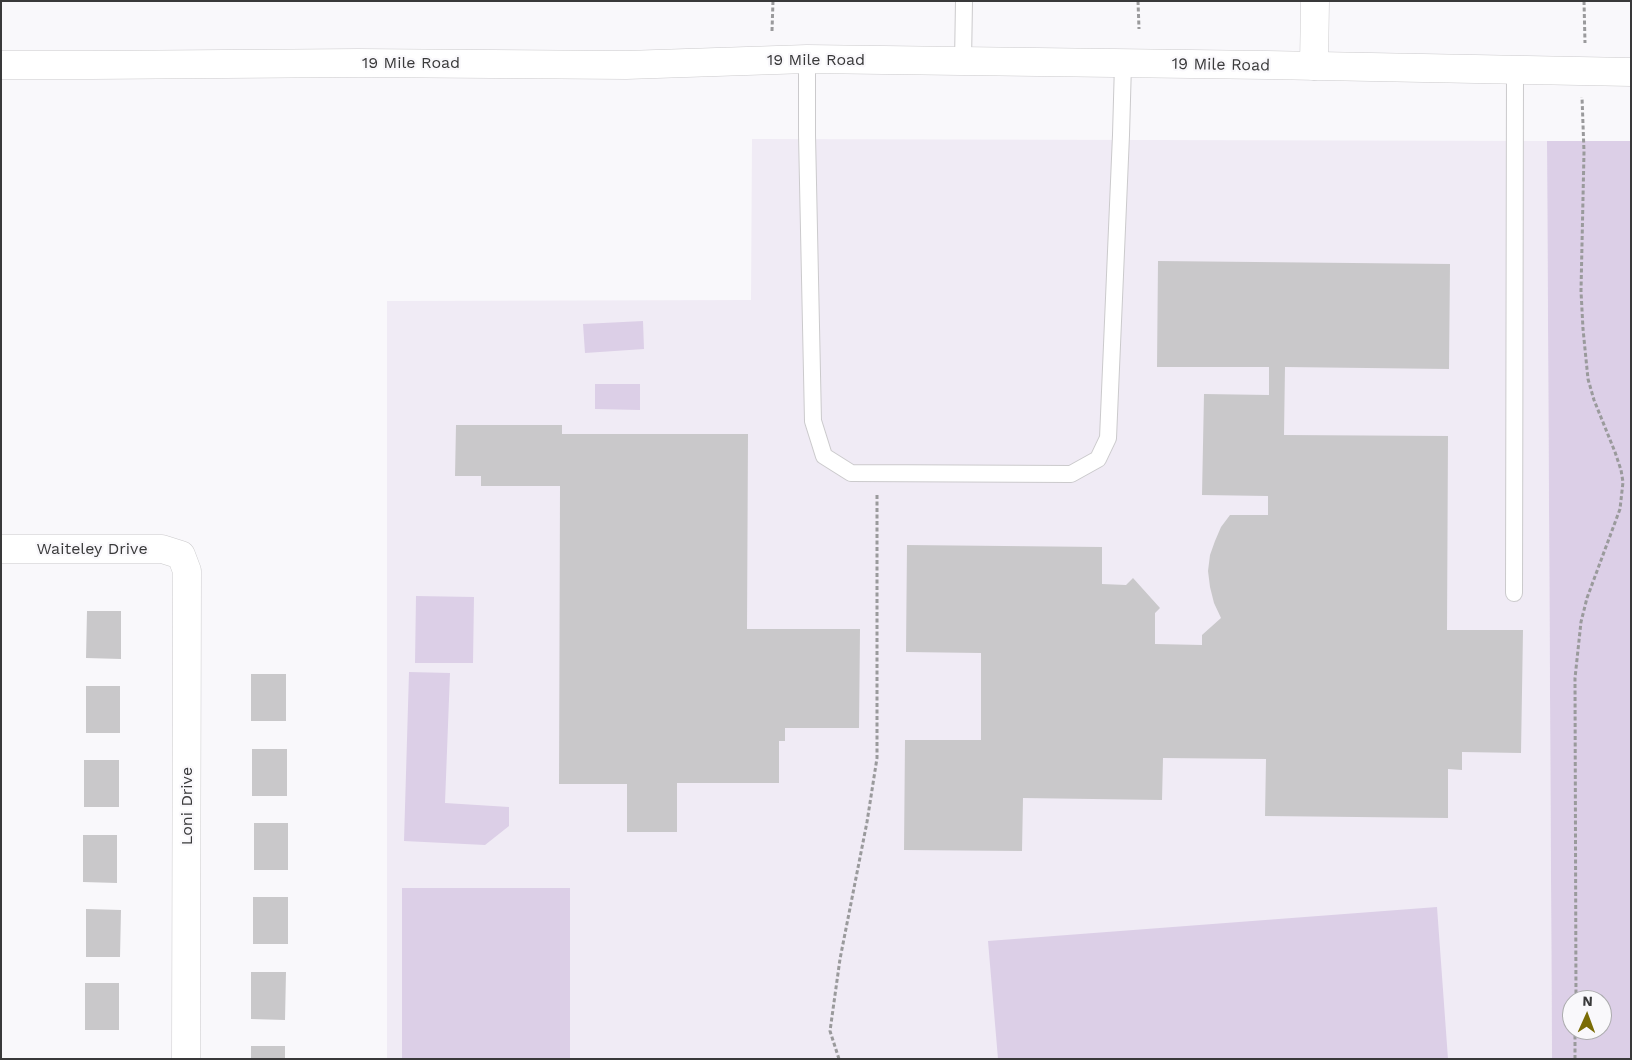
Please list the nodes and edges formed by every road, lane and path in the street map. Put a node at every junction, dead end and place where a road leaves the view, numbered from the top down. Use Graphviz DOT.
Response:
graph roads {
  1 [pos="773,1"];
  2 [pos="964,1"];
  3 [pos="1138,1"];
  4 [pos="1315,1"];
  5 [pos="1584,1"];
  6 [pos="1138,29"];
  7 [pos="772,31"];
  8 [pos="1585,42"];
  9 [pos="807,59"];
  10 [pos="963,62"];
  11 [pos="1123,64"];
  12 [pos="1,65"];
  13 [pos="1314,66"];
  14 [pos="1515,70"];
  15 [pos="1631,72"];
  16 [pos="1582,91"];
  17 [pos="878,473"];
  18 [pos="1,549"];
  19 [pos="181,555"];
  20 [pos="1514,593"];
  21 [pos="1576,990"];
  22 [pos="1575,1040"];
  23 [pos="186,1059"];
  24 [pos="839,1059"];
  25 [pos="1575,1059"];
  1 -- 7 [label="path"];
  2 -- 10 [label="lane"];
  3 -- 6 [label="path"];
  4 -- 13 [label="street"];
  5 -- 8 [label="path"];
  9 -- 10 [label="street, 19 Mile Road"];
  9 -- 12 [label="street, 19 Mile Road"];
  9 -- 17 [label="lane"];
  10 -- 11 [label="street, 19 Mile Road"];
  11 -- 13 [label="street, 19 Mile Road"];
  11 -- 17 [label="lane"];
  13 -- 14 [label="street, 19 Mile Road"];
  14 -- 15 [label="street, 19 Mile Road"];
  14 -- 20 [label="lane"];
  16 -- 21 [label="path"];
  17 -- 24 [label="path"];
  18 -- 19 [label="street, Waiteley Drive"];
  19 -- 23 [label="street, Loni Drive"];
  22 -- 25 [label="path"];
}
